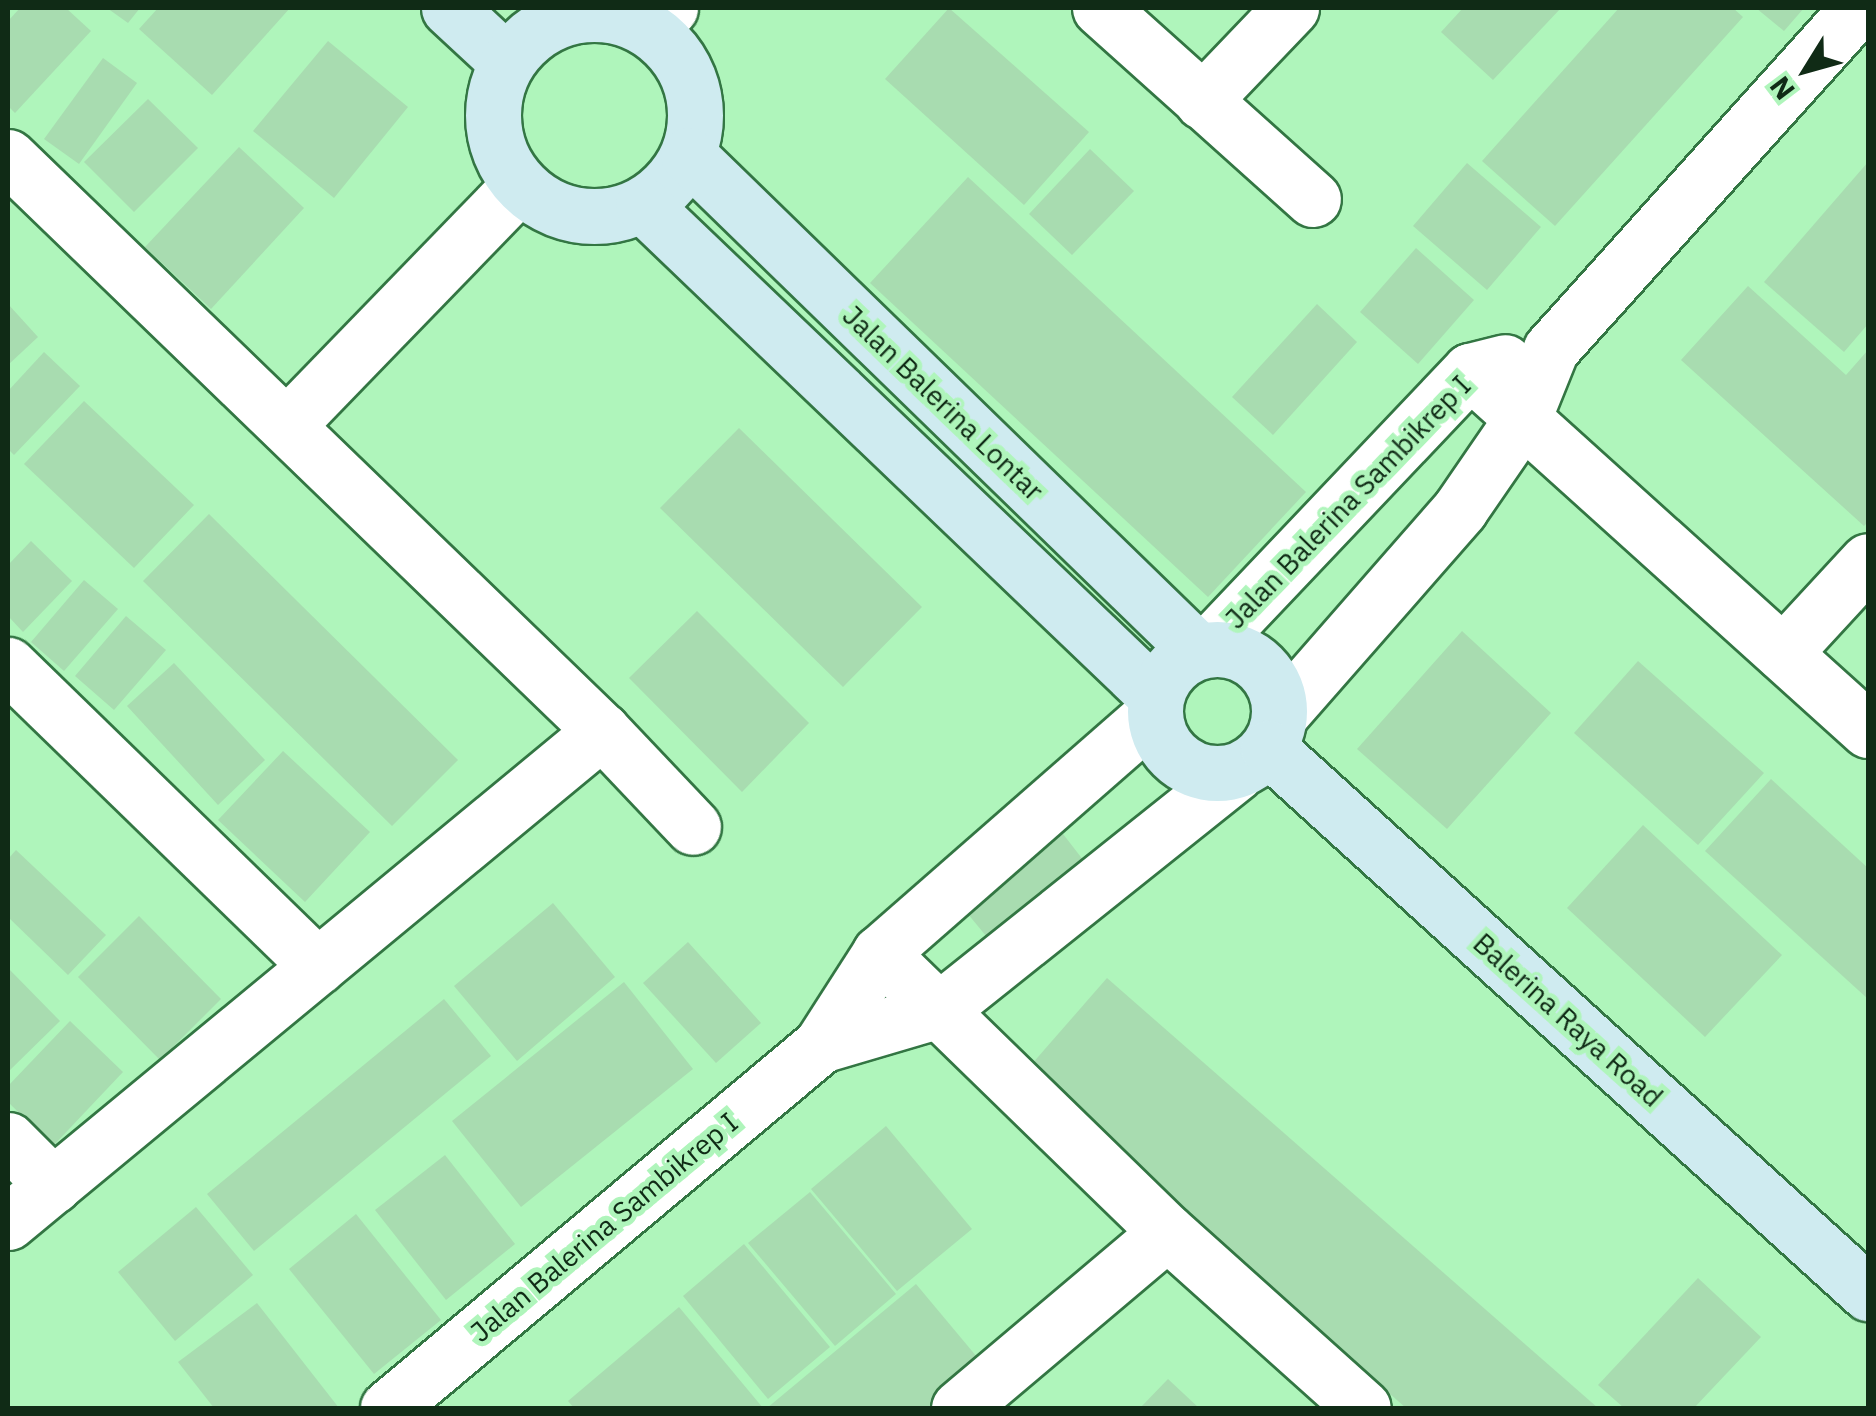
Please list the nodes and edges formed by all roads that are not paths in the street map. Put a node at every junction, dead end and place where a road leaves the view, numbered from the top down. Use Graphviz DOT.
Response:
graph roads {
  1 [pos="449,8"];
  2 [pos="1100,8"];
  3 [pos="1291,8"];
  4 [pos="1858,8"];
  5 [pos="539,15"];
  6 [pos="660,19"];
  7 [pos="506,61"];
  8 [pos="1202,101"];
  9 [pos="688,155"];
  10 [pos="8,157"];
  11 [pos="520,185"];
  12 [pos="1313,199"];
  13 [pos="643,205"];
  14 [pos="1551,349"];
  15 [pos="1470,372"];
  16 [pos="1524,416"];
  17 [pos="288,424"];
  18 [pos="1868,561"];
  19 [pos="1202,650"];
  20 [pos="1783,652"];
  21 [pos="8,664"];
  22 [pos="1155,704"];
  23 [pos="1868,730"];
  24 [pos="602,731"];
  25 [pos="1261,745"];
  26 [pos="693,828"];
  27 [pos="880,952"];
  28 [pos="318,966"];
  29 [pos="939,1010"];
  30 [pos="821,1045"];
  31 [pos="8,1140"];
  32 [pos="53,1185"];
  33 [pos="8,1222"];
  34 [pos="1167,1232"];
  35 [pos="1868,1292"];
  36 [pos="388,1408"];
  37 [pos="960,1408"];
  38 [pos="1363,1408"];
  1 -- 7 [label="street"];
  2 -- 8 [label="street"];
  3 -- 8 [label="street"];
  4 -- 14 [label="street, Jalan Balerina Sambikrep I"];
  5 -- 6 [label="street"];
  5 -- 7 [label="street"];
  6 -- 9 [label="street"];
  7 -- 11 [label="street"];
  8 -- 12 [label="street"];
  9 -- 13 [label="street"];
  9 -- 19 [label="street, Jalan Balerina Lontar"];
  10 -- 17 [label="street"];
  11 -- 13 [label="street"];
  11 -- 17 [label="street"];
  13 -- 22 [label="street"];
  14 -- 15 [label="street, Jalan Balerina Sambikrep I"];
  14 -- 16 [label="street, Jalan Balerina Sambikrep I"];
  15 -- 16 [label="street"];
  15 -- 19 [label="street, Jalan Balerina Sambikrep I"];
  16 -- 20 [label="street"];
  16 -- 25 [label="street, Jalan Balerina Sambikrep I"];
  17 -- 24 [label="street"];
  18 -- 20 [label="street"];
  19 -- 22 [label="street"];
  19 -- 25 [label="street"];
  20 -- 23 [label="street"];
  21 -- 28 [label="street"];
  22 -- 25 [label="street"];
  22 -- 27 [label="street, Jalan Balerina Sambikrep I"];
  24 -- 26 [label="street"];
  24 -- 28 [label="street"];
  25 -- 29 [label="street, Jalan Balerina Sambikrep I"];
  25 -- 35 [label="street, Balerina Raya Road"];
  27 -- 29 [label="street"];
  27 -- 30 [label="street, Jalan Balerina Sambikrep I"];
  28 -- 32 [label="street"];
  29 -- 30 [label="street, Jalan Balerina Sambikrep I"];
  29 -- 34 [label="street"];
  30 -- 36 [label="street, Jalan Balerina Sambikrep I"];
  31 -- 32 [label="street"];
  32 -- 33 [label="street"];
  34 -- 37 [label="street"];
  34 -- 38 [label="street"];
}
